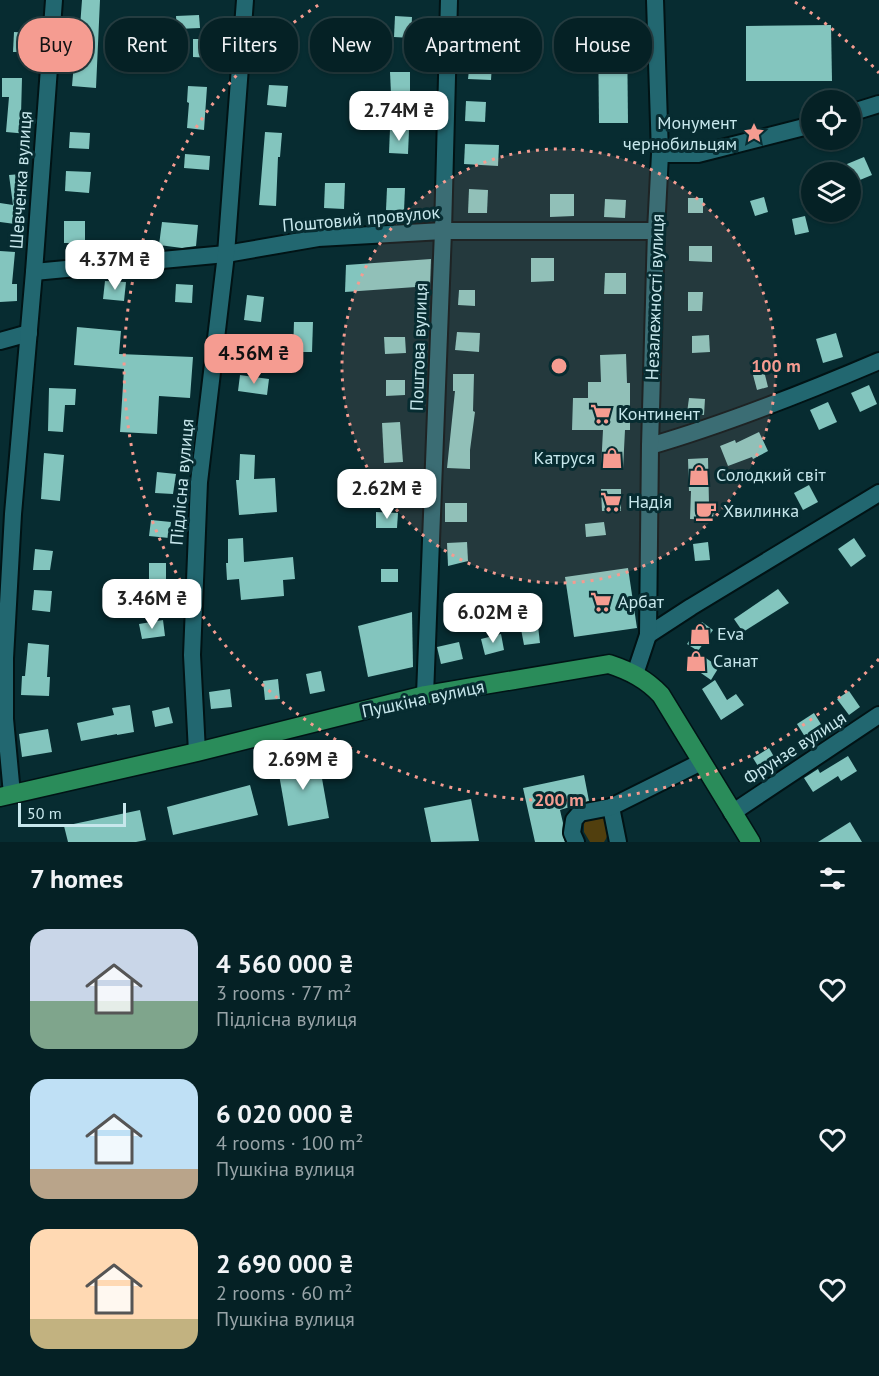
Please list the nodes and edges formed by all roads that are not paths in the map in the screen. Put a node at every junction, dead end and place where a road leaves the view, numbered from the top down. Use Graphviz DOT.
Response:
graph roads {
  1 [pos="54,0"];
  2 [pos="245,0"];
  3 [pos="449,0"];
  4 [pos="654,0"];
  5 [pos="879,104"];
  6 [pos="861,110"];
  7 [pos="801,128"];
  8 [pos="660,154"];
  9 [pos="443,231"];
  10 [pos="656,231"];
  11 [pos="226,254"];
  12 [pos="34,272"];
  13 [pos="29,333"];
  14 [pos="0,341"];
  15 [pos="879,361"];
  16 [pos="650,446"];
  17 [pos="879,494"];
  18 [pos="7,515"];
  19 [pos="648,635"];
  20 [pos="635,674"];
  21 [pos="3,691"];
  22 [pos="425,695"];
  23 [pos="879,716"];
  24 [pos="197,752"];
  25 [pos="701,762"];
  26 [pos="6,795"];
  27 [pos="611,807"];
  28 [pos="732,813"];
  29 [pos="576,842"];
  30 [pos="618,842"];
  31 [pos="751,842"];
  1 -- 12 [label="street, Шевченка вулиця"];
  2 -- 11 [label="street, Підлісна вулиця"];
  3 -- 9 [label="street, Поштова вулиця"];
  4 -- 8 [label="street, Незалежності вулиця"];
  5 -- 6 [label="street"];
  7 -- 8 [label="street"];
  8 -- 10 [label="street, Незалежності вулиця"];
  9 -- 10 [label="street, Поштовий провулок"];
  9 -- 11 [label="street, Поштовий провулок"];
  9 -- 22 [label="street, Поштова вулиця"];
  10 -- 16 [label="street, Незалежності вулиця"];
  11 -- 12 [label="street, Поштовий провулок"];
  11 -- 24 [label="street, Підлісна вулиця"];
  12 -- 13 [label="street, Шевченка вулиця"];
  13 -- 14 [label="street"];
  13 -- 18 [label="street, Шевченка вулиця"];
  15 -- 16 [label="street"];
  16 -- 19 [label="street, Незалежності вулиця"];
  17 -- 19 [label="street"];
  18 -- 21 [label="street, Шевченка вулиця"];
  19 -- 20 [label="street, Незалежності вулиця"];
  20 -- 22 [label="main road, Пушкіна вулиця"];
  20 -- 25 [label="main road"];
  21 -- 26 [label="street, Шевченка вулиця"];
  22 -- 24 [label="main road, Пушкіна вулиця"];
  23 -- 28 [label="street, Фрунзе вулиця"];
  24 -- 26 [label="main road, Пушкіна вулиця"];
  25 -- 27 [label="street"];
  25 -- 28 [label="main road"];
  27 -- 29 [label="street"];
  27 -- 30 [label="street"];
  28 -- 31 [label="main road"];
}
